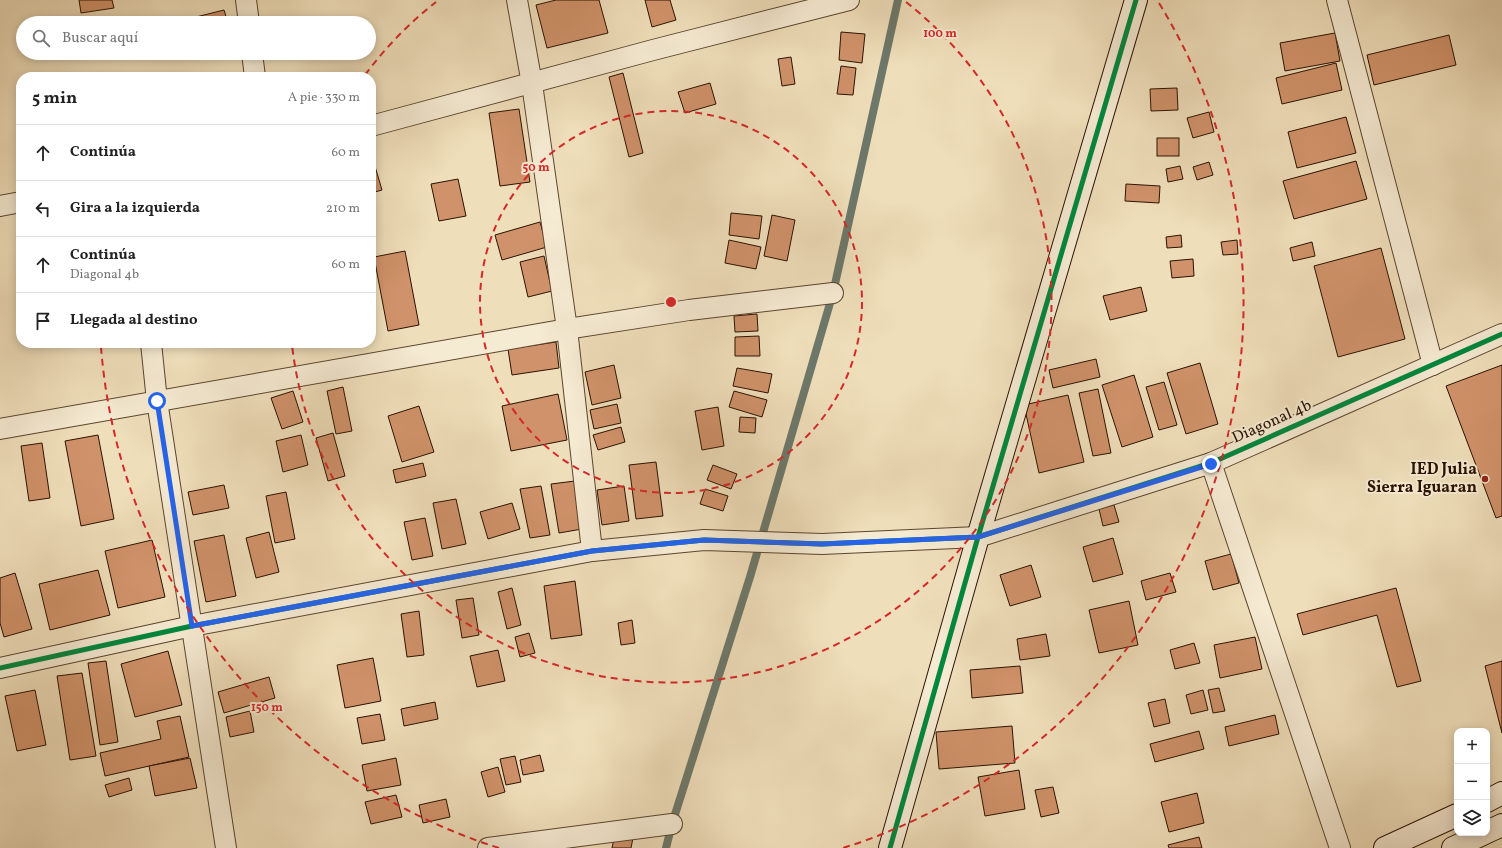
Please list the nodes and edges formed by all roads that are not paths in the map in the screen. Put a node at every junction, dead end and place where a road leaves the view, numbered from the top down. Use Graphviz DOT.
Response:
graph roads {
  1 [pos="246,0"];
  2 [pos="517,0"];
  3 [pos="849,0"];
  4 [pos="1136,0"];
  5 [pos="1337,0"];
  6 [pos="247,16"];
  7 [pos="253,60"];
  8 [pos="254,72"];
  9 [pos="532,84"];
  10 [pos="376,125"];
  11 [pos="16,203"];
  12 [pos="0,206"];
  13 [pos="833,293"];
  14 [pos="567,329"];
  15 [pos="1502,334"];
  16 [pos="152,348"];
  17 [pos="1433,365"];
  18 [pos="157,401"];
  19 [pos="0,429"];
  20 [pos="1211,464"];
  21 [pos="978,537"];
  22 [pos="592,551"];
  23 [pos="192,626"];
  24 [pos="0,668"];
  25 [pos="1502,793"];
  26 [pos="1489,800"];
  27 [pos="1454,816"];
  28 [pos="672,824"];
  29 [pos="1502,825"];
  30 [pos="1490,830"];
  31 [pos="1478,836"];
  32 [pos="226,848"];
  33 [pos="488,848"];
  34 [pos="890,848"];
  35 [pos="1340,848"];
  36 [pos="1385,848"];
  37 [pos="1452,848"];
  1 -- 6 [label="street"];
  2 -- 9 [label="street"];
  3 -- 9 [label="street"];
  4 -- 21 [label="street"];
  5 -- 17 [label="street"];
  7 -- 8 [label="street"];
  9 -- 10 [label="street"];
  9 -- 14 [label="street"];
  11 -- 12 [label="street"];
  13 -- 14 [label="street"];
  14 -- 18 [label="street"];
  14 -- 22 [label="street"];
  15 -- 17 [label="street, Diagonal 4b"];
  16 -- 18 [label="street"];
  17 -- 20 [label="street, Diagonal 4b"];
  18 -- 19 [label="street"];
  18 -- 23 [label="street"];
  20 -- 21 [label="street, Diagonal 4b"];
  20 -- 35 [label="street"];
  21 -- 22 [label="street, Diagonal 4b"];
  21 -- 34 [label="street"];
  22 -- 23 [label="street, Diagonal 4b"];
  23 -- 24 [label="street, Diagonal 4b"];
  23 -- 32 [label="street"];
  25 -- 26 [label="street"];
  27 -- 36 [label="street"];
  28 -- 33 [label="street"];
  29 -- 30 [label="street"];
  31 -- 37 [label="street"];
}
